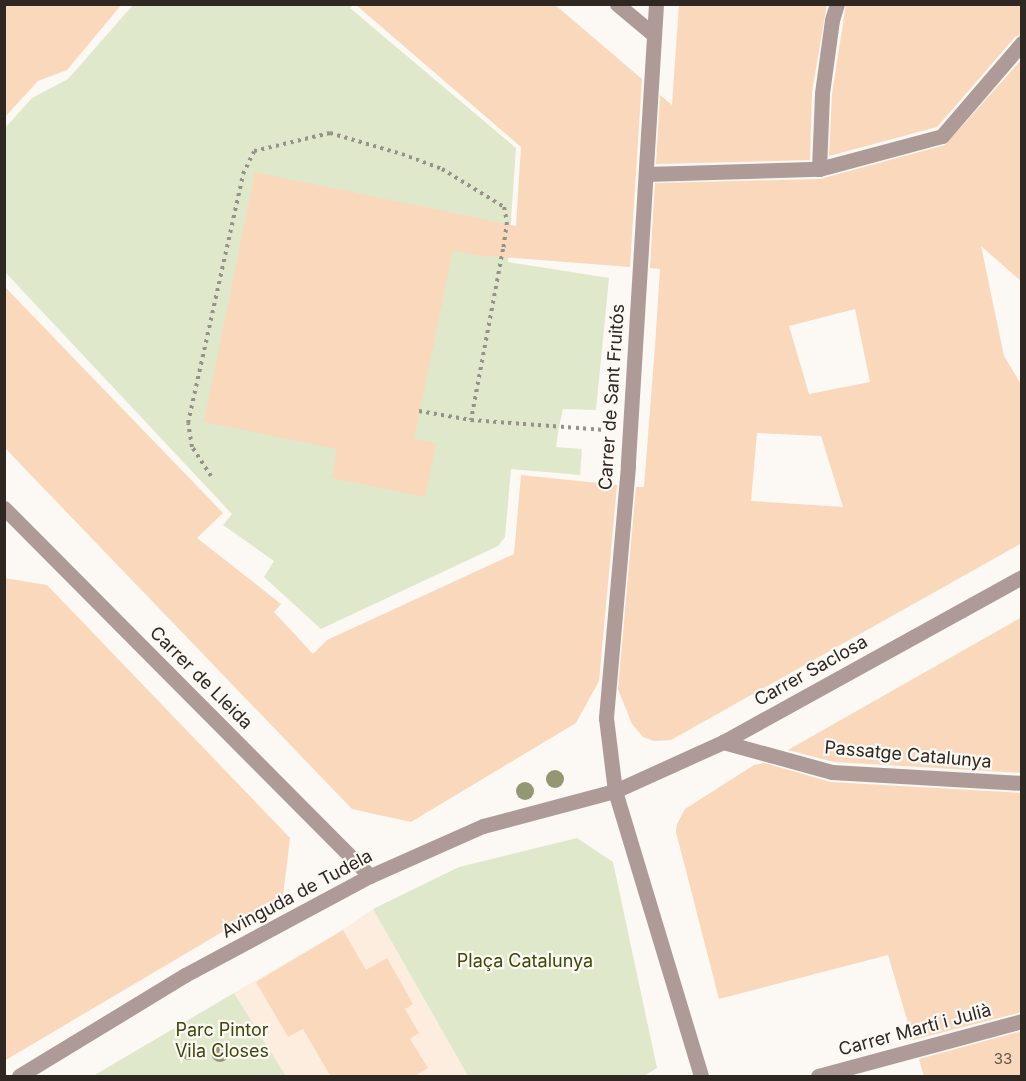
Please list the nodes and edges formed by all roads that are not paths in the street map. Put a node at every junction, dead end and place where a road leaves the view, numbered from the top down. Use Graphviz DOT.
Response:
graph roads {
  1 [pos="617,4"];
  2 [pos="656,4"];
  3 [pos="837,4"];
  4 [pos="654,35"];
  5 [pos="1022,43"];
  6 [pos="819,170"];
  7 [pos="646,174"];
  8 [pos="4,508"];
  9 [pos="10,524"];
  10 [pos="1022,577"];
  11 [pos="723,742"];
  12 [pos="1022,783"];
  13 [pos="615,791"];
  14 [pos="370,876"];
  15 [pos="1022,1021"];
  16 [pos="19,1077"];
  17 [pos="701,1077"];
  18 [pos="818,1077"];
  1 -- 4 [label="street"];
  2 -- 4 [label="street, Carrer de Sant Fruitós"];
  3 -- 6 [label="street"];
  4 -- 7 [label="street, Carrer de Sant Fruitós"];
  5 -- 6 [label="street"];
  6 -- 7 [label="street"];
  7 -- 13 [label="street, Carrer de Sant Fruitós"];
  8 -- 9 [label="street, Carrer de Lleida"];
  9 -- 14 [label="street, Carrer de Lleida"];
  10 -- 11 [label="street, Carrer Saclosa"];
  11 -- 12 [label="street, Passatge Catalunya"];
  11 -- 13 [label="street, Carrer Saclosa"];
  13 -- 14 [label="street, Avinguda de Tudela"];
  13 -- 17 [label="street"];
  14 -- 16 [label="street, Avinguda de Tudela"];
  15 -- 18 [label="street, Carrer Martí i Julià"];
}
